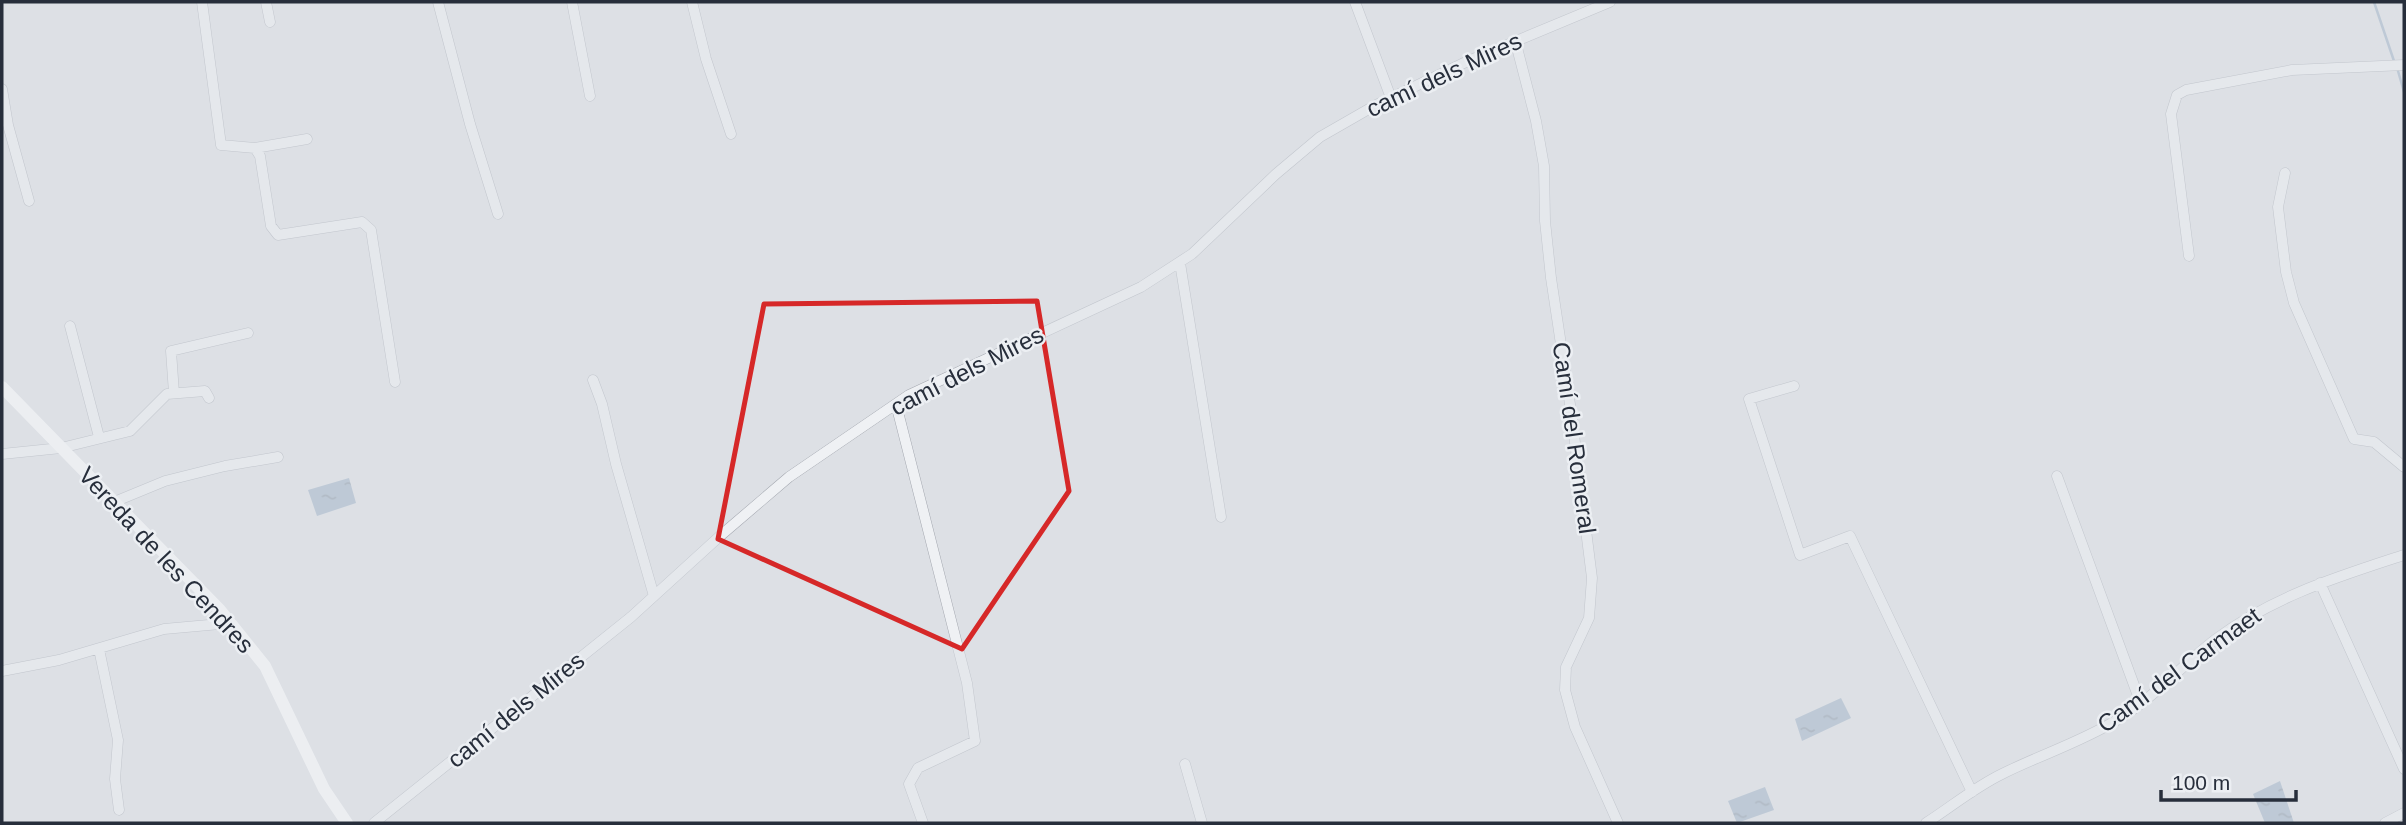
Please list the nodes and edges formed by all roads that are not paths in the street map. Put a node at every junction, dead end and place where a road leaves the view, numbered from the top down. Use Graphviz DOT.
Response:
graph roads {
  1 [pos="202,2"];
  2 [pos="266,2"];
  3 [pos="438,2"];
  4 [pos="572,2"];
  5 [pos="692,2"];
  6 [pos="1355,2"];
  7 [pos="1610,2"];
  8 [pos="270,22"];
  9 [pos="1515,40"];
  10 [pos="2404,65"];
  11 [pos="2,89"];
  12 [pos="590,96"];
  13 [pos="1391,98"];
  14 [pos="731,134"];
  15 [pos="307,139"];
  16 [pos="255,148"];
  17 [pos="2285,173"];
  18 [pos="29,201"];
  19 [pos="498,214"];
  20 [pos="2189,256"];
  21 [pos="1180,263"];
  22 [pos="70,326"];
  23 [pos="248,333"];
  24 [pos="593,380"];
  25 [pos="395,382"];
  26 [pos="1794,386"];
  27 [pos="2,387"];
  28 [pos="174,393"];
  29 [pos="209,398"];
  30 [pos="896,404"];
  31 [pos="99,437"];
  32 [pos="61,448"];
  33 [pos="2,454"];
  34 [pos="278,457"];
  35 [pos="2404,467"];
  36 [pos="2057,477"];
  37 [pos="114,502"];
  38 [pos="1221,517"];
  39 [pos="2404,555"];
  40 [pos="2320,583"];
  41 [pos="654,596"];
  42 [pos="231,623"];
  43 [pos="99,649"];
  44 [pos="2,671"];
  45 [pos="2141,704"];
  46 [pos="1185,764"];
  47 [pos="2404,769"];
  48 [pos="1972,792"];
  49 [pos="119,810"];
  50 [pos="2404,813"];
  51 [pos="347,823"];
  52 [pos="374,823"];
  53 [pos="923,823"];
  54 [pos="1202,823"];
  55 [pos="1618,823"];
  56 [pos="1926,823"];
  57 [pos="2385,823"];
  1 -- 16 [label="street"];
  2 -- 8 [label="street"];
  3 -- 19 [label="street"];
  4 -- 12 [label="street"];
  5 -- 14 [label="street"];
  6 -- 13 [label="street"];
  7 -- 9 [label="street, camí dels Mires"];
  9 -- 13 [label="street, camí dels Mires"];
  9 -- 55 [label="street, Camí del Romeral"];
  10 -- 20 [label="street"];
  11 -- 18 [label="street"];
  13 -- 21 [label="street, camí dels Mires"];
  15 -- 16 [label="street"];
  16 -- 25 [label="street"];
  17 -- 35 [label="street"];
  21 -- 30 [label="street, camí dels Mires"];
  21 -- 38 [label="street"];
  22 -- 31 [label="street"];
  23 -- 28 [label="street"];
  24 -- 41 [label="street"];
  26 -- 48 [label="street"];
  27 -- 32 [label="main road, Vereda de les Cendres"];
  28 -- 29 [label="street"];
  28 -- 31 [label="street"];
  30 -- 41 [label="street, camí dels Mires"];
  30 -- 53 [label="street"];
  31 -- 32 [label="street"];
  32 -- 33 [label="street"];
  32 -- 37 [label="main road, Vereda de les Cendres"];
  34 -- 37 [label="street"];
  36 -- 45 [label="street"];
  37 -- 42 [label="main road, Vereda de les Cendres"];
  39 -- 40 [label="street, Camí del Carmaet"];
  40 -- 45 [label="street, Camí del Carmaet"];
  40 -- 47 [label="street"];
  41 -- 52 [label="street, camí dels Mires"];
  42 -- 43 [label="street"];
  42 -- 51 [label="main road, Vereda de les Cendres"];
  43 -- 44 [label="street"];
  43 -- 49 [label="street"];
  45 -- 48 [label="street, Camí del Carmaet"];
  46 -- 54 [label="street"];
  48 -- 56 [label="street, Camí del Carmaet"];
  50 -- 57 [label="street"];
}
